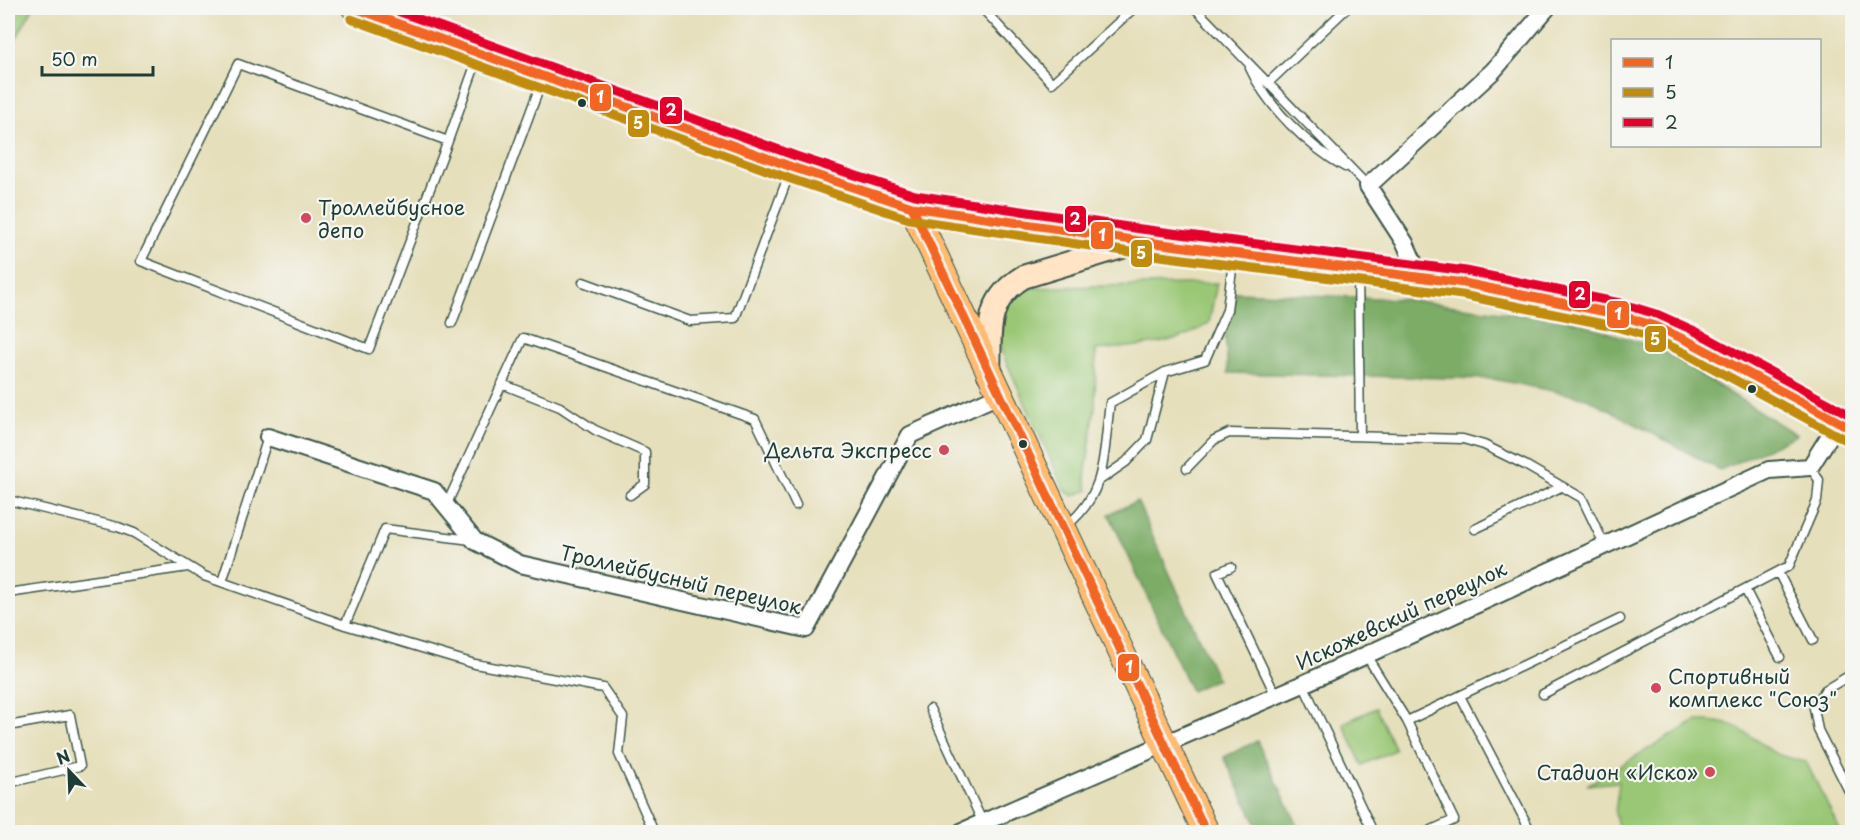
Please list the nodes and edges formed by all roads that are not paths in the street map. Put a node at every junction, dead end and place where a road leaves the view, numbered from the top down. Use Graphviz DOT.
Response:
graph roads {
  1 [pos="355,8"];
  2 [pos="982,8"];
  3 [pos="1134,8"];
  4 [pos="1195,8"];
  5 [pos="1347,8"];
  6 [pos="1547,8"];
  7 [pos="479,54"];
  8 [pos="1247,62"];
  9 [pos="544,76"];
  10 [pos="1268,83"];
  11 [pos="448,141"];
  12 [pos="792,167"];
  13 [pos="1355,173"];
  14 [pos="1368,186"];
  15 [pos="912,207"];
  16 [pos="1139,241"];
  17 [pos="1234,253"];
  18 [pos="1358,269"];
  19 [pos="1420,277"];
  20 [pos="583,282"];
  21 [pos="452,322"];
  22 [pos="1165,372"];
  23 [pos="502,384"];
  24 [pos="994,385"];
  25 [pos="1846,425"];
  26 [pos="1360,436"];
  27 [pos="268,437"];
  28 [pos="1810,467"];
  29 [pos="1187,468"];
  30 [pos="1100,480"];
  31 [pos="1561,487"];
  32 [pos="630,495"];
  33 [pos="8,500"];
  34 [pos="796,505"];
  35 [pos="446,506"];
  36 [pos="1063,528"];
  37 [pos="1474,529"];
  38 [pos="475,541"];
  39 [pos="1604,544"];
  40 [pos="188,567"];
  41 [pos="1231,567"];
  42 [pos="1778,572"];
  43 [pos="222,582"];
  44 [pos="1745,589"];
  45 [pos="8,593"];
  46 [pos="1620,620"];
  47 [pos="345,625"];
  48 [pos="1813,640"];
  49 [pos="1366,655"];
  50 [pos="1780,657"];
  51 [pos="1852,674"];
  52 [pos="1303,684"];
  53 [pos="1543,694"];
  54 [pos="1276,696"];
  55 [pos="1460,696"];
  56 [pos="930,709"];
  57 [pos="1407,721"];
  58 [pos="8,726"];
  59 [pos="1164,745"];
  60 [pos="8,783"];
  61 [pos="1852,797"];
  62 [pos="983,823"];
  63 [pos="1530,830"];
  64 [pos="654,832"];
  65 [pos="961,832"];
  66 [pos="1206,832"];
  67 [pos="1373,832"];
  68 [pos="1427,832"];
  1 -- 7 [label="main road"];
  2 -- 3 [label="lane"];
  4 -- 8 [label="lane"];
  5 -- 10 [label="lane"];
  6 -- 14 [label="street"];
  7 -- 9 [label="main road"];
  7 -- 11 [label="lane"];
  8 -- 10 [label="lane"];
  8 -- 13 [label="lane"];
  9 -- 12 [label="main road"];
  9 -- 21 [label="lane"];
  10 -- 13 [label="lane"];
  11 -- 11 [label="lane"];
  12 -- 15 [label="main road"];
  12 -- 20 [label="lane"];
  13 -- 14 [label="lane"];
  14 -- 19 [label="street"];
  15 -- 16 [label="main road"];
  15 -- 24 [label="main road"];
  16 -- 17 [label="main road"];
  16 -- 24 [label="main road"];
  17 -- 18 [label="main road"];
  17 -- 22 [label="lane"];
  18 -- 19 [label="main road"];
  18 -- 26 [label="lane"];
  19 -- 25 [label="main road"];
  22 -- 30 [label="lane"];
  22 -- 30 [label="lane"];
  23 -- 32 [label="lane"];
  23 -- 34 [label="lane"];
  23 -- 35 [label="lane"];
  24 -- 36 [label="main road"];
  24 -- 38 [label="street, Троллейбусный переулок"];
  25 -- 28 [label="street"];
  26 -- 29 [label="lane"];
  26 -- 31 [label="lane"];
  27 -- 35 [label="street, Троллейбусный переулок"];
  27 -- 43 [label="lane"];
  28 -- 39 [label="street, Искожевский переулок"];
  28 -- 42 [label="lane"];
  30 -- 36 [label="lane"];
  31 -- 37 [label="lane"];
  31 -- 39 [label="lane"];
  33 -- 40 [label="lane"];
  35 -- 38 [label="street, Троллейбусный переулок"];
  36 -- 59 [label="main road"];
  38 -- 47 [label="lane"];
  39 -- 49 [label="street, Искожевский переулок"];
  40 -- 43 [label="lane"];
  40 -- 45 [label="lane"];
  41 -- 54 [label="lane"];
  42 -- 44 [label="lane"];
  42 -- 48 [label="lane"];
  43 -- 47 [label="lane"];
  44 -- 50 [label="lane"];
  44 -- 53 [label="lane"];
  46 -- 55 [label="lane"];
  47 -- 64 [label="lane"];
  49 -- 52 [label="street, Искожевский переулок"];
  49 -- 57 [label="lane"];
  51 -- 61 [label="lane"];
  52 -- 54 [label="street, Искожевский переулок"];
  52 -- 67 [label="lane"];
  54 -- 59 [label="street, Искожевский переулок"];
  55 -- 57 [label="lane"];
  55 -- 63 [label="lane"];
  56 -- 62 [label="lane"];
  57 -- 68 [label="lane"];
  58 -- 60 [label="lane"];
  59 -- 62 [label="street, Искожевский переулок"];
  59 -- 66 [label="main road"];
  62 -- 65 [label="street, Искожевский переулок"];
}
